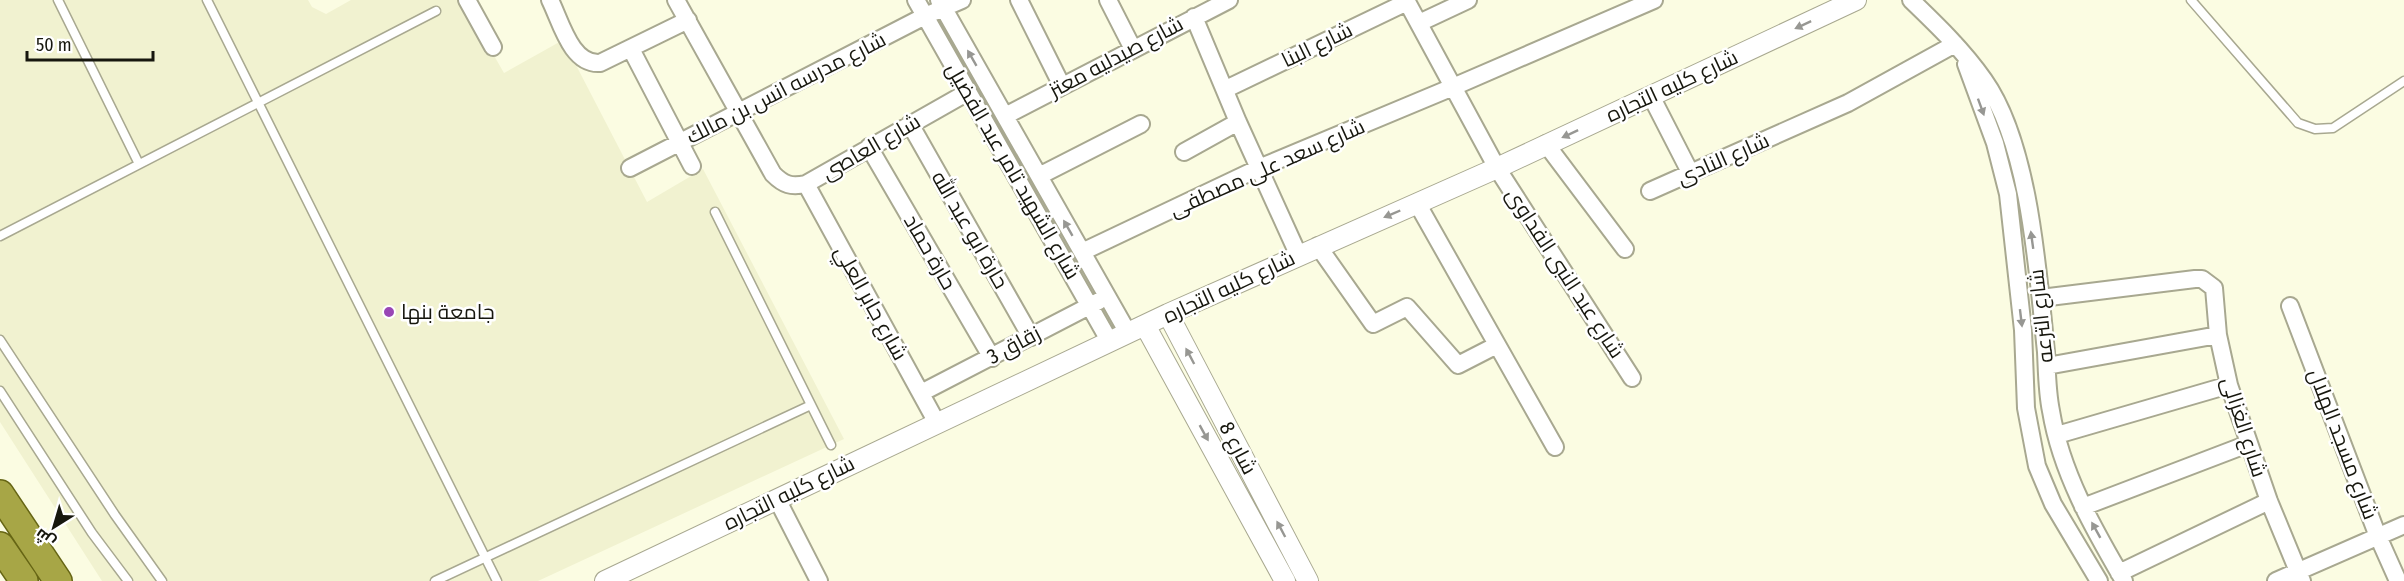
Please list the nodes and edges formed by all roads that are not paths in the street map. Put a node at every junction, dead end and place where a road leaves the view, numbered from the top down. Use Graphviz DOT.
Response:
graph roads {
  1 [pos="58,0"];
  2 [pos="207,0"];
  3 [pos="466,0"];
  4 [pos="550,0"];
  5 [pos="676,0"];
  6 [pos="916,0"];
  7 [pos="962,0"];
  8 [pos="1019,0"];
  9 [pos="1108,0"];
  10 [pos="1229,0"];
  11 [pos="1468,0"];
  12 [pos="1654,0"];
  13 [pos="1857,0"];
  14 [pos="1911,0"];
  15 [pos="2191,0"];
  16 [pos="1407,1"];
  17 [pos="941,4"];
  18 [pos="1203,9"];
  19 [pos="436,10"];
  20 [pos="925,16"];
  21 [pos="688,20"];
  22 [pos="1419,23"];
  23 [pos="493,47"];
  24 [pos="1958,48"];
  25 [pos="631,49"];
  26 [pos="1133,49"];
  27 [pos="2404,81"];
  28 [pos="1062,86"];
  29 [pos="1453,87"];
  30 [pos="1226,89"];
  31 [pos="968,92"];
  32 [pos="1651,96"];
  33 [pos="257,103"];
  34 [pos="739,112"];
  35 [pos="1005,116"];
  36 [pos="1238,122"];
  37 [pos="910,124"];
  38 [pos="1141,124"];
  39 [pos="680,142"];
  40 [pos="1546,144"];
  41 [pos="869,147"];
  42 [pos="1184,152"];
  43 [pos="139,164"];
  44 [pos="692,166"];
  45 [pos="630,168"];
  46 [pos="1259,168"];
  47 [pos="1497,168"];
  48 [pos="1691,174"];
  49 [pos="1039,176"];
  50 [pos="806,184"];
  51 [pos="1650,191"];
  52 [pos="1417,203"];
  53 [pos="715,212"];
  54 [pos="0,236"];
  55 [pos="1318,246"];
  56 [pos="1625,249"];
  57 [pos="1082,252"];
  58 [pos="1298,254"];
  59 [pos="1107,297"];
  60 [pos="2040,297"];
  61 [pos="1089,306"];
  62 [pos="2290,306"];
  63 [pos="1168,315"];
  64 [pos="1128,334"];
  65 [pos="2218,335"];
  66 [pos="1031,337"];
  67 [pos="0,340"];
  68 [pos="1497,345"];
  69 [pos="992,357"];
  70 [pos="2047,366"];
  71 [pos="1632,378"];
  72 [pos="2229,385"];
  73 [pos="0,391"];
  74 [pos="921,393"];
  75 [pos="811,405"];
  76 [pos="937,423"];
  77 [pos="2057,435"];
  78 [pos="2248,444"];
  79 [pos="831,445"];
  80 [pos="1555,447"];
  81 [pos="0,494"];
  82 [pos="777,499"];
  83 [pos="2269,501"];
  84 [pos="2083,507"];
  85 [pos="2404,525"];
  86 [pos="2377,534"];
  87 [pos="0,546"];
  88 [pos="484,557"];
  89 [pos="2301,575"];
  90 [pos="2122,577"];
  91 [pos="617,579"];
  92 [pos="24,581"];
  93 [pos="58,581"];
  94 [pos="128,581"];
  95 [pos="162,581"];
  96 [pos="435,581"];
  97 [pos="497,581"];
  98 [pos="819,581"];
  99 [pos="1286,581"];
  100 [pos="1308,581"];
  101 [pos="2099,581"];
  102 [pos="2276,581"];
  103 [pos="2398,581"];
  1 -- 43 [label="lane"];
  2 -- 33 [label="lane"];
  3 -- 23 [label="street"];
  4 -- 25 [label="street"];
  5 -- 21 [label="street"];
  6 -- 20 [label="street, شارع الشهيد تامر عبد الفضيل"];
  7 -- 17 [label="street, شارع مدرسه انس بن مالك"];
  8 -- 28 [label="street"];
  9 -- 26 [label="street"];
  10 -- 18 [label="street, شارع صيدليه معتز"];
  11 -- 22 [label="street"];
  12 -- 29 [label="street, شارع سعد على مصطفى"];
  13 -- 32 [label="street, شارع كليه التجاره, one-way"];
  14 -- 24 [label="street, شارع الترعه"];
  15 -- 27 [label="lane"];
  16 -- 22 [label="street, شارع عبد النبى الفداوى"];
  16 -- 30 [label="street, شارع البنا"];
  17 -- 20 [label="street, شارع مدرسه انس بن مالك"];
  35 -- 17 [label="street, شارع الشهيد تامر عبد الفضيل, one-way"];
  18 -- 26 [label="street, شارع صيدليه معتز"];
  18 -- 30 [label="street"];
  19 -- 33 [label="lane"];
  20 -- 31 [label="street, شارع الشهيد تامر عبد الفضيل"];
  20 -- 34 [label="street, شارع مدرسه انس بن مالك"];
  21 -- 25 [label="street"];
  21 -- 34 [label="street"];
  22 -- 29 [label="street, شارع عبد النبى الفداوى"];
  24 -- 48 [label="street, شارع النادى"];
  60 -- 24 [label="street, شارع الترعه, one-way"];
  24 -- 101 [label="street, شارع الترعه, one-way"];
  25 -- 39 [label="street"];
  26 -- 28 [label="street, شارع صيدليه معتز"];
  28 -- 35 [label="street, شارع صيدليه معتز"];
  29 -- 46 [label="street, شارع سعد على مصطفى"];
  29 -- 47 [label="street, شارع عبد النبى الفداوى"];
  30 -- 36 [label="street"];
  31 -- 37 [label="street, شارع العاصى"];
  31 -- 61 [label="street, شارع الشهيد تامر عبد الفضيل"];
  32 -- 40 [label="street, شارع كليه التجاره, one-way"];
  32 -- 48 [label="street"];
  33 -- 43 [label="lane"];
  33 -- 88 [label="lane"];
  34 -- 39 [label="street, شارع مدرسه انس بن مالك"];
  34 -- 50 [label="street, شارع العاصى"];
  35 -- 49 [label="street, شارع الشهيد تامر عبد الفضيل"];
  36 -- 42 [label="street"];
  36 -- 46 [label="street"];
  37 -- 41 [label="street, شارع العاصى"];
  37 -- 66 [label="street, حارة ابو عبد الله"];
  38 -- 49 [label="street"];
  39 -- 44 [label="street"];
  39 -- 45 [label="street, شارع مدرسه انس بن مالك"];
  40 -- 47 [label="street, شارع كليه التجاره"];
  40 -- 56 [label="street"];
  41 -- 50 [label="street, شارع العاصى"];
  41 -- 69 [label="street, حارة حماد"];
  43 -- 54 [label="lane"];
  46 -- 57 [label="street, شارع سعد على مصطفى"];
  46 -- 58 [label="street"];
  47 -- 52 [label="street, شارع كليه التجاره"];
  47 -- 71 [label="street, شارع عبد النبى الفداوى"];
  48 -- 51 [label="street, شارع النادى"];
  57 -- 49 [label="street, شارع الشهيد تامر عبد الفضيل, one-way"];
  50 -- 74 [label="street, شارع جابر العلي"];
  52 -- 55 [label="street, شارع كليه التجاره, one-way"];
  52 -- 68 [label="street"];
  53 -- 75 [label="lane"];
  55 -- 58 [label="street, شارع كليه التجاره"];
  55 -- 68 [label="street"];
  57 -- 59 [label="street, شارع الشهيد تامر عبد الفضيل"];
  58 -- 63 [label="street, شارع كليه التجاره"];
  59 -- 61 [label="street, زقاق 3"];
  59 -- 64 [label="street, شارع الشهيد تامر عبد الفضيل"];
  60 -- 65 [label="street, شارع الغزالى"];
  60 -- 70 [label="street, شارع الترعه"];
  61 -- 64 [label="street, شارع الشهيد تامر عبد الفضيل"];
  61 -- 66 [label="street, زقاق 3"];
  62 -- 86 [label="street, شارع مسجد الهلال"];
  63 -- 64 [label="street, شارع كليه التجاره"];
  100 -- 63 [label="street, شارع 8, one-way"];
  64 -- 76 [label="street, شارع كليه التجاره"];
  64 -- 99 [label="street, شارع 8, one-way"];
  65 -- 70 [label="street"];
  65 -- 72 [label="street, شارع الغزالى"];
  66 -- 69 [label="street, زقاق 3"];
  67 -- 95 [label="lane"];
  68 -- 80 [label="street"];
  69 -- 74 [label="street, زقاق 3"];
  70 -- 77 [label="street, شارع الترعه"];
  72 -- 77 [label="street"];
  72 -- 78 [label="street, شارع الغزالى"];
  73 -- 94 [label="lane"];
  74 -- 76 [label="street, شارع جابر العلي"];
  75 -- 79 [label="lane"];
  75 -- 88 [label="lane"];
  76 -- 82 [label="street, شارع كليه التجاره"];
  77 -- 84 [label="street, شارع الترعه"];
  78 -- 83 [label="street, شارع الغزالى"];
  78 -- 84 [label="street"];
  81 -- 93 [label="highway"];
  82 -- 91 [label="street, شارع كليه التجاره"];
  82 -- 98 [label="street"];
  83 -- 89 [label="street, شارع الغزالى"];
  83 -- 90 [label="street"];
  90 -- 84 [label="street, شارع الترعه, one-way"];
  85 -- 86 [label="street"];
  86 -- 89 [label="street"];
  86 -- 103 [label="street, شارع مسجد الهلال"];
  87 -- 92 [label="highway"];
  88 -- 96 [label="lane"];
  88 -- 97 [label="lane"];
  89 -- 102 [label="street"];
}
